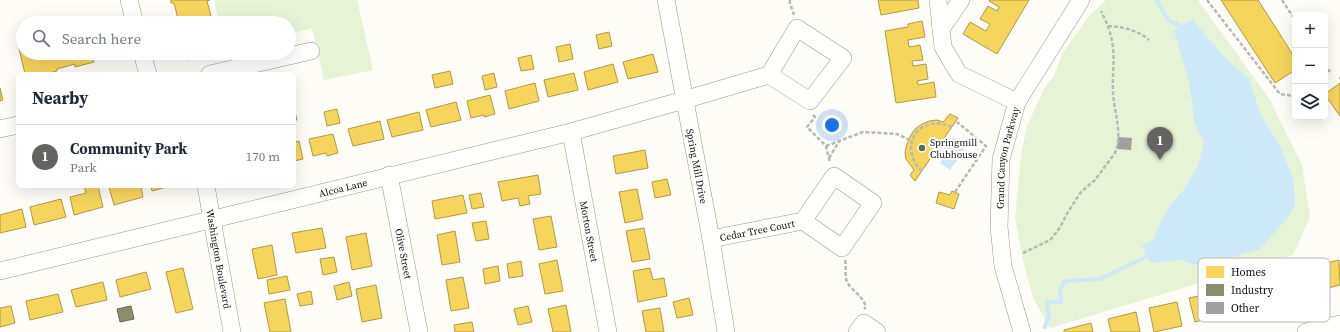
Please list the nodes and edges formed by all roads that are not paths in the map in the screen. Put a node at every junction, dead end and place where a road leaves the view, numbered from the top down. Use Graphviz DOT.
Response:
graph roads {
  1 [pos="129,0"];
  2 [pos="666,0"];
  3 [pos="938,0"];
  4 [pos="961,0"];
  5 [pos="1081,0"];
  6 [pos="133,16"];
  7 [pos="941,29"];
  8 [pos="311,50"];
  9 [pos="296,54"];
  10 [pos="144,60"];
  11 [pos="269,60"];
  12 [pos="147,72"];
  13 [pos="218,72"];
  14 [pos="768,75"];
  15 [pos="684,100"];
  16 [pos="1017,102"];
  17 [pos="16,125"];
  18 [pos="0,129"];
  19 [pos="571,132"];
  20 [pos="389,175"];
  21 [pos="206,188"];
  22 [pos="212,219"];
  23 [pos="803,221"];
  24 [pos="711,239"];
  25 [pos="0,271"];
  26 [pos="1340,324"];
  27 [pos="232,332"];
  28 [pos="419,332"];
  29 [pos="608,332"];
  30 [pos="726,332"];
  31 [pos="1022,332"];
  32 [pos="1306,332"];
  1 -- 6 [label="street"];
  2 -- 15 [label="street, Spring Mill Drive"];
  3 -- 7 [label="street"];
  4 -- 7 [label="street"];
  5 -- 16 [label="street, Grand Canyon Parkway"];
  7 -- 16 [label="street"];
  8 -- 9 [label="street"];
  10 -- 12 [label="street"];
  11 -- 13 [label="street"];
  14 -- 14 [label="street"];
  14 -- 15 [label="street, Alcoa Lane"];
  15 -- 19 [label="street, Alcoa Lane"];
  15 -- 24 [label="street, Spring Mill Drive"];
  16 -- 31 [label="street, Grand Canyon Parkway"];
  17 -- 18 [label="street"];
  19 -- 20 [label="street, Alcoa Lane"];
  19 -- 29 [label="street, Morton Street"];
  20 -- 22 [label="street, Alcoa Lane"];
  20 -- 28 [label="street, Olive Street"];
  21 -- 22 [label="street, Washington Boulevard"];
  22 -- 25 [label="street, Alcoa Lane"];
  22 -- 27 [label="street, Washington Boulevard"];
  23 -- 23 [label="street, Cedar Tree Court"];
  23 -- 24 [label="street, Cedar Tree Court"];
  24 -- 30 [label="street, Spring Mill Drive"];
  26 -- 32 [label="street"];
}
